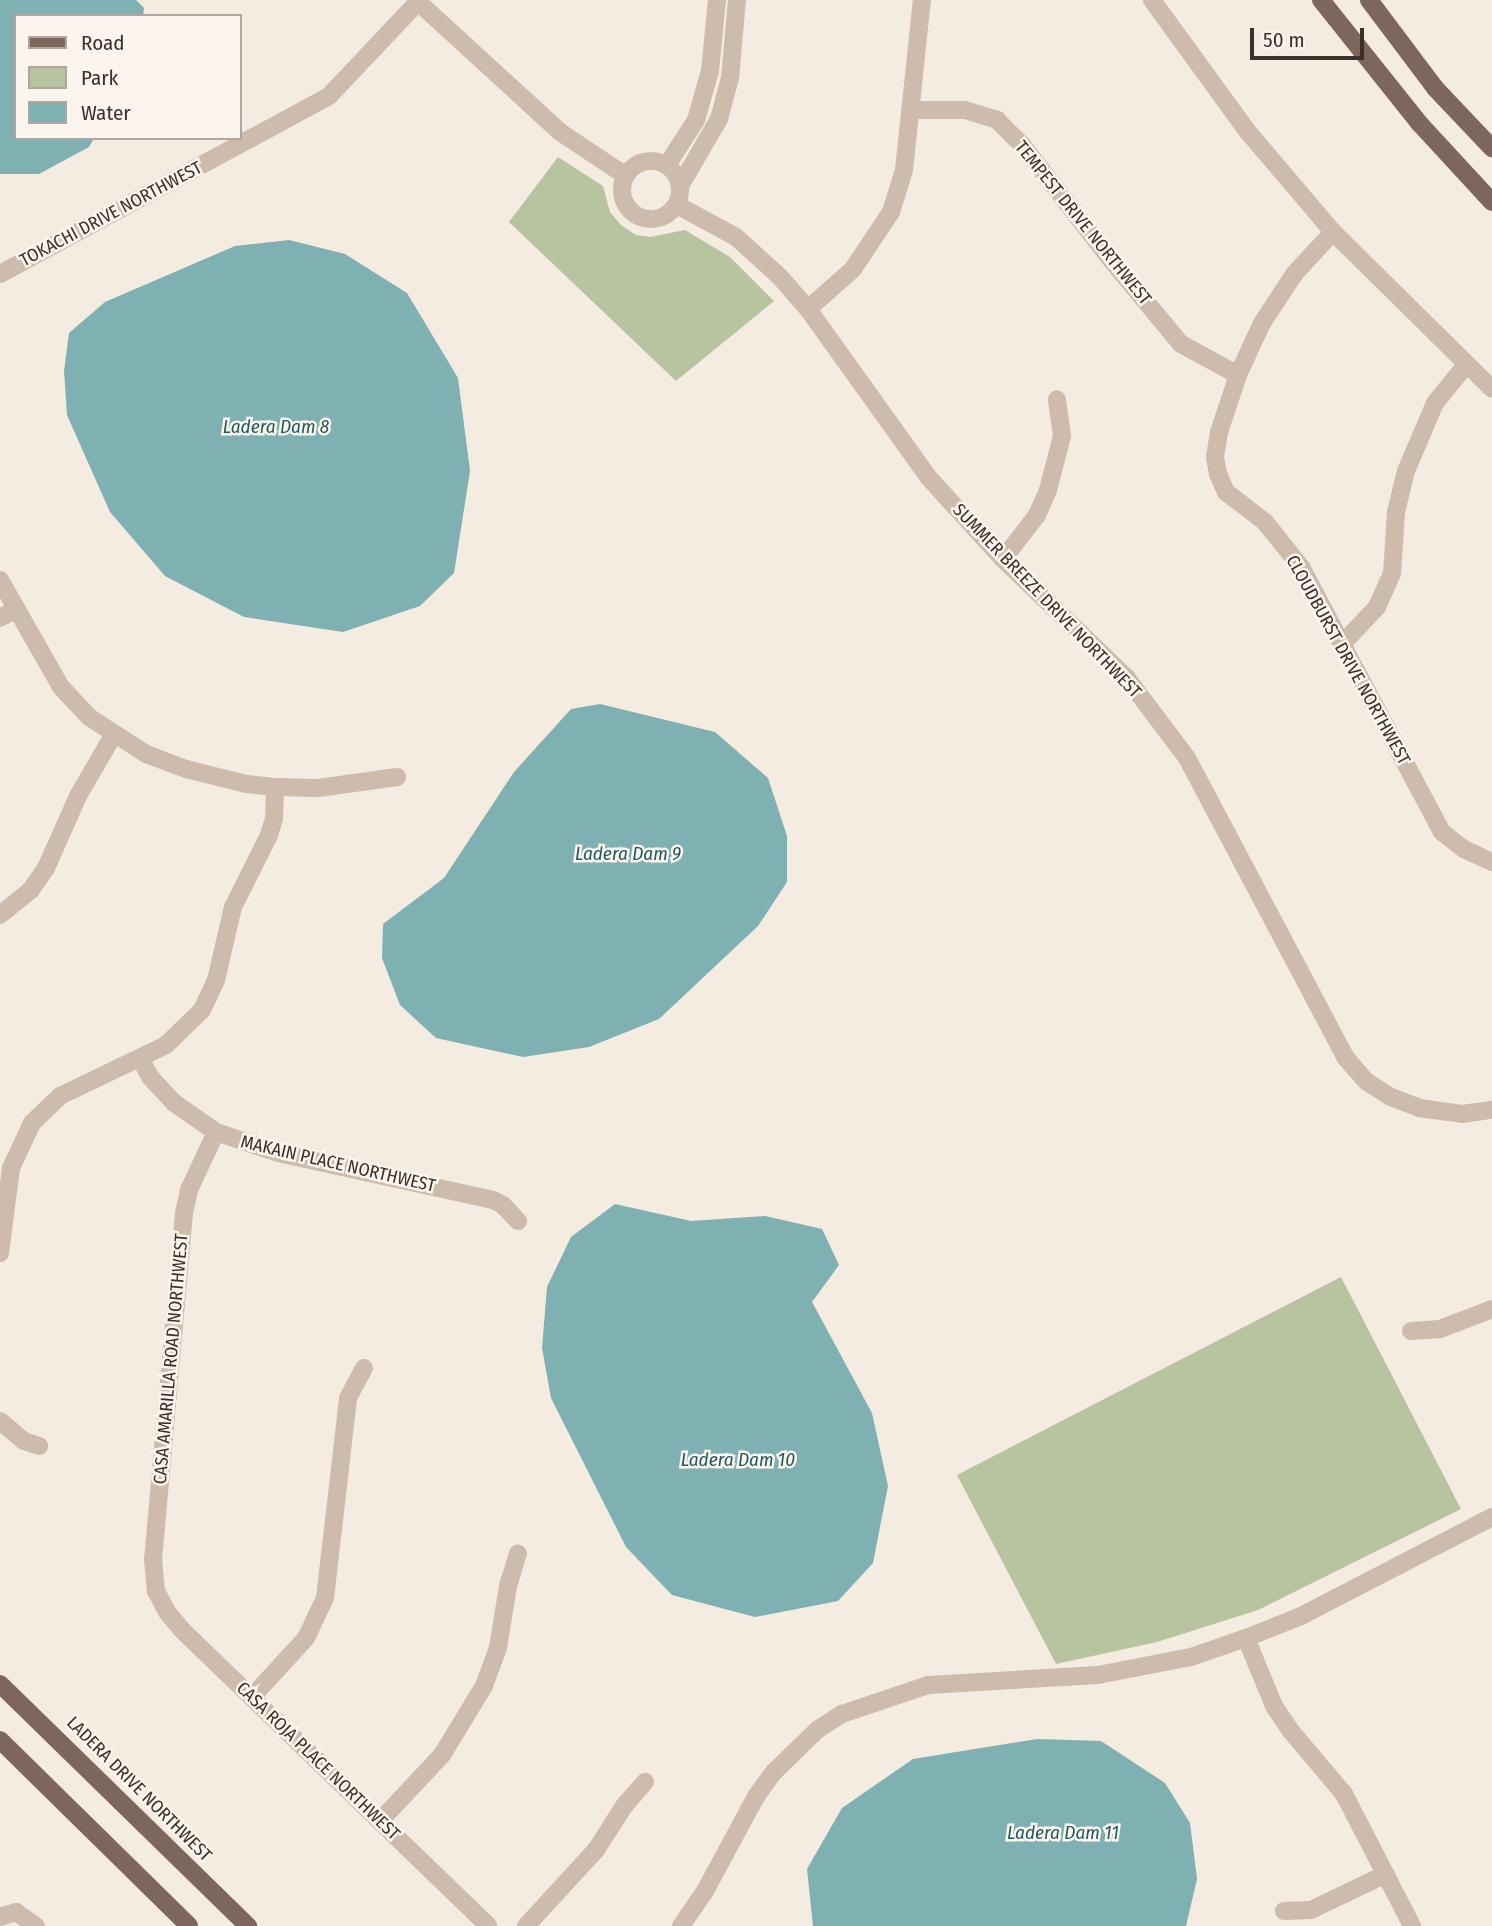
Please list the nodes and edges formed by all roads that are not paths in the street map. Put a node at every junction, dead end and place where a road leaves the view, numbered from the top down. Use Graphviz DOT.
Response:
graph roads {
  1 [pos="717,0"];
  2 [pos="737,0"];
  3 [pos="922,0"];
  4 [pos="1152,0"];
  5 [pos="1321,0"];
  6 [pos="1369,0"];
  7 [pos="417,1"];
  8 [pos="913,110"];
  9 [pos="1492,148"];
  10 [pos="667,165"];
  11 [pos="625,176"];
  12 [pos="680,186"];
  13 [pos="1492,202"];
  14 [pos="677,205"];
  15 [pos="1333,232"];
  16 [pos="0,274"];
  17 [pos="808,309"];
  18 [pos="1466,365"];
  19 [pos="1238,375"];
  20 [pos="1492,388"];
  21 [pos="1057,399"];
  22 [pos="1003,559"];
  23 [pos="0,580"];
  24 [pos="8,613"];
  25 [pos="1343,643"];
  26 [pos="114,734"];
  27 [pos="397,777"];
  28 [pos="275,787"];
  29 [pos="1492,862"];
  30 [pos="0,915"];
  31 [pos="140,1058"];
  32 [pos="1492,1110"];
  33 [pos="216,1132"];
  34 [pos="518,1221"];
  35 [pos="0,1252"];
  36 [pos="1492,1309"];
  37 [pos="1411,1331"];
  38 [pos="364,1368"];
  39 [pos="0,1421"];
  40 [pos="39,1446"];
  41 [pos="1492,1517"];
  42 [pos="519,1553"];
  43 [pos="156,1591"];
  44 [pos="1247,1639"];
  45 [pos="0,1684"];
  46 [pos="252,1697"];
  47 [pos="0,1740"];
  48 [pos="645,1782"];
  49 [pos="380,1821"];
  50 [pos="1386,1874"];
  51 [pos="1283,1911"];
  52 [pos="0,1917"];
  53 [pos="243,1925"];
  54 [pos="36,1926"];
  55 [pos="189,1926"];
  56 [pos="488,1926"];
  57 [pos="526,1926"];
  58 [pos="681,1926"];
  59 [pos="1412,1926"];
  1 -- 10 [label="street"];
  2 -- 12 [label="street"];
  3 -- 8 [label="street"];
  4 -- 15 [label="street"];
  5 -- 13 [label="main road"];
  6 -- 9 [label="main road"];
  7 -- 11 [label="street"];
  7 -- 16 [label="street, TOKACHI DRIVE NORTHWEST"];
  8 -- 17 [label="street"];
  8 -- 19 [label="street, TEMPEST DRIVE NORTHWEST"];
  10 -- 11 [label="street"];
  10 -- 12 [label="street"];
  11 -- 14 [label="street"];
  12 -- 14 [label="street"];
  14 -- 17 [label="street, SUMMER BREEZE DRIVE NORTHWEST"];
  15 -- 18 [label="street"];
  15 -- 19 [label="street, CLOUDBURST DRIVE NORTHWEST"];
  17 -- 22 [label="street, SUMMER BREEZE DRIVE NORTHWEST"];
  18 -- 20 [label="street"];
  18 -- 25 [label="street"];
  19 -- 25 [label="street, CLOUDBURST DRIVE NORTHWEST"];
  21 -- 22 [label="street"];
  22 -- 32 [label="street, SUMMER BREEZE DRIVE NORTHWEST"];
  23 -- 24 [label="street"];
  24 -- 26 [label="street"];
  25 -- 29 [label="street, CLOUDBURST DRIVE NORTHWEST"];
  26 -- 28 [label="street"];
  26 -- 30 [label="street"];
  27 -- 28 [label="street"];
  28 -- 31 [label="street"];
  31 -- 33 [label="street, MAKAIN PLACE NORTHWEST"];
  31 -- 35 [label="street"];
  33 -- 34 [label="street, MAKAIN PLACE NORTHWEST"];
  33 -- 43 [label="street, CASA AMARILLA ROAD NORTHWEST"];
  36 -- 37 [label="street"];
  38 -- 46 [label="street"];
  39 -- 40 [label="street"];
  41 -- 44 [label="street"];
  42 -- 49 [label="street"];
  43 -- 46 [label="street, CASA ROJA PLACE NORTHWEST"];
  44 -- 50 [label="street"];
  44 -- 58 [label="street"];
  45 -- 53 [label="main road, LADERA DRIVE NORTHWEST"];
  46 -- 49 [label="street, CASA ROJA PLACE NORTHWEST"];
  47 -- 55 [label="main road"];
  48 -- 57 [label="street"];
  49 -- 56 [label="street, CASA ROJA PLACE NORTHWEST"];
  50 -- 51 [label="street"];
  50 -- 59 [label="street"];
  52 -- 54 [label="street"];
}
